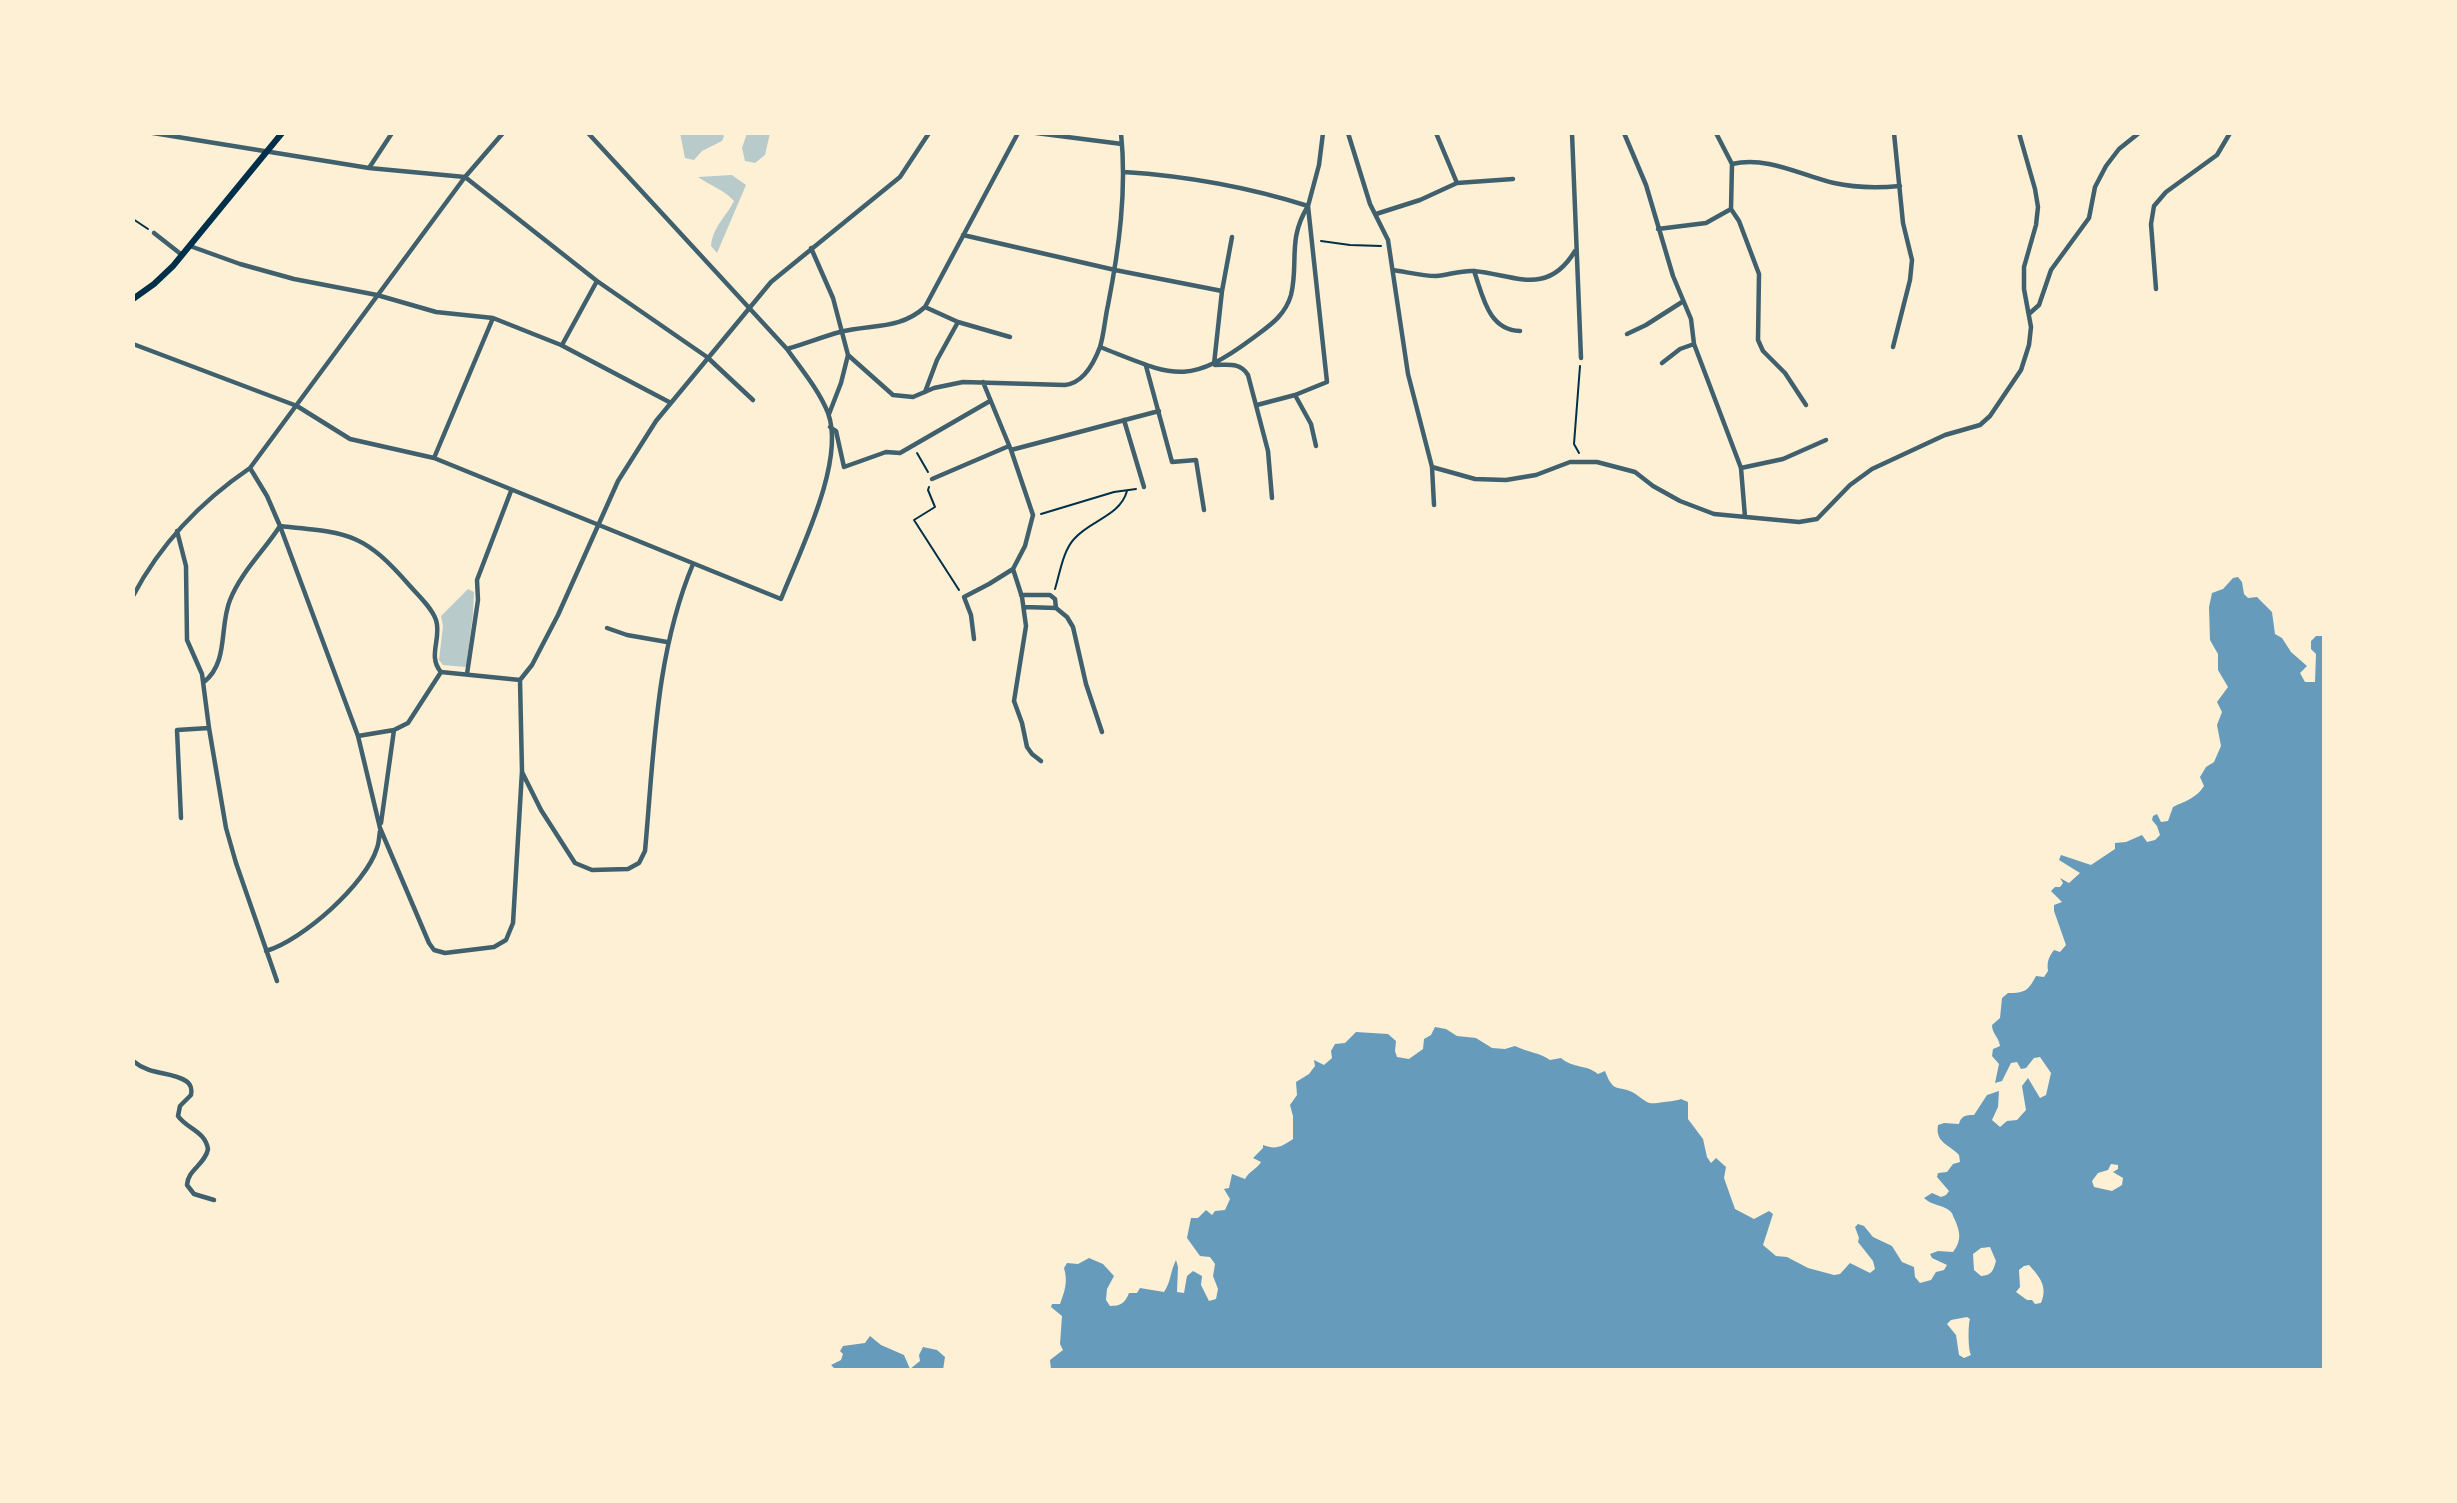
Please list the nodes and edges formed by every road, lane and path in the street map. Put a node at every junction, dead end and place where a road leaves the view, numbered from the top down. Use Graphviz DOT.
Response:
graph roads {
  1 [pos="153,133"];
  2 [pos="282,133"];
  3 [pos="393,133"];
  4 [pos="503,133"];
  5 [pos="588,133"];
  6 [pos="929,133"];
  7 [pos="1018,133"];
  8 [pos="1037,133"];
  9 [pos="1121,133"];
  10 [pos="1323,133"];
  11 [pos="1348,133"];
  12 [pos="1436,133"];
  13 [pos="1572,133"];
  14 [pos="1624,133"];
  15 [pos="1716,133"];
  16 [pos="1894,133"];
  17 [pos="2019,133"];
  18 [pos="2139,133"];
  19 [pos="2230,133"];
  20 [pos="1122,144"];
  21 [pos="268,150"];
  22 [pos="1732,164"];
  23 [pos="369,168"];
  24 [pos="1124,172"];
  25 [pos="465,177"];
  26 [pos="1513,179"];
  27 [pos="1457,183"];
  28 [pos="1900,186"];
  29 [pos="1308,206"];
  30 [pos="1731,209"];
  31 [pos="1376,214"];
  32 [pos="133,219"];
  33 [pos="1658,229"];
  34 [pos="154,233"];
  35 [pos="963,234"];
  36 [pos="1232,237"];
  37 [pos="1312,240"];
  38 [pos="189,246"];
  39 [pos="1389,246"];
  40 [pos="1576,246"];
  41 [pos="811,248"];
  42 [pos="182,256"];
  43 [pos="1115,270"];
  44 [pos="1393,270"];
  45 [pos="1474,271"];
  46 [pos="597,281"];
  47 [pos="2156,289"];
  48 [pos="1222,291"];
  49 [pos="377,295"];
  50 [pos="133,299"];
  51 [pos="1682,302"];
  52 [pos="749,307"];
  53 [pos="925,307"];
  54 [pos="2030,313"];
  55 [pos="493,318"];
  56 [pos="958,322"];
  57 [pos="842,331"];
  58 [pos="1520,331"];
  59 [pos="1627,334"];
  60 [pos="1010,337"];
  61 [pos="133,344"];
  62 [pos="1694,344"];
  63 [pos="561,345"];
  64 [pos="1100,347"];
  65 [pos="1893,347"];
  66 [pos="787,349"];
  67 [pos="848,355"];
  68 [pos="707,357"];
  69 [pos="1580,358"];
  70 [pos="1662,363"];
  71 [pos="1146,365"];
  72 [pos="1214,365"];
  73 [pos="983,382"];
  74 [pos="925,392"];
  75 [pos="1296,395"];
  76 [pos="753,400"];
  77 [pos="990,401"];
  78 [pos="671,403"];
  79 [pos="1257,405"];
  80 [pos="1806,405"];
  81 [pos="297,406"];
  82 [pos="1159,411"];
  83 [pos="828,415"];
  84 [pos="1124,420"];
  85 [pos="829,427"];
  86 [pos="1826,440"];
  87 [pos="913,446"];
  88 [pos="1317,446"];
  89 [pos="1010,448"];
  90 [pos="434,457"];
  91 [pos="1583,460"];
  92 [pos="1432,467"];
  93 [pos="250,468"];
  94 [pos="1741,468"];
  95 [pos="932,479"];
  96 [pos="1144,487"];
  97 [pos="511,491"];
  98 [pos="1127,491"];
  99 [pos="1272,498"];
  100 [pos="1434,505"];
  101 [pos="1204,510"];
  102 [pos="1032,515"];
  103 [pos="1745,517"];
  104 [pos="279,526"];
  105 [pos="597,526"];
  106 [pos="177,530"];
  107 [pos="693,564"];
  108 [pos="1013,569"];
  109 [pos="1021,594"];
  110 [pos="133,596"];
  111 [pos="964,597"];
  112 [pos="1053,597"];
  113 [pos="1024,607"];
  114 [pos="1056,608"];
  115 [pos="607,628"];
  116 [pos="974,639"];
  117 [pos="667,642"];
  118 [pos="442,672"];
  119 [pos="467,674"];
  120 [pos="520,680"];
  121 [pos="204,682"];
  122 [pos="209,728"];
  123 [pos="394,730"];
  124 [pos="1102,732"];
  125 [pos="358,736"];
  126 [pos="1041,761"];
  127 [pos="522,772"];
  128 [pos="181,818"];
  129 [pos="380,828"];
  130 [pos="266,951"];
  131 [pos="277,981"];
  132 [pos="133,1061"];
  133 [pos="214,1200"];
  1 -- 21 [label="street"];
  2 -- 21 [label="main road"];
  3 -- 23 [label="street"];
  4 -- 25 [label="street"];
  5 -- 52 [label="street"];
  6 -- 41 [label="street"];
  7 -- 35 [label="street"];
  8 -- 20 [label="street"];
  9 -- 20 [label="street"];
  10 -- 29 [label="street"];
  11 -- 31 [label="street"];
  12 -- 27 [label="street"];
  13 -- 40 [label="street"];
  14 -- 33 [label="street"];
  15 -- 22 [label="street"];
  16 -- 28 [label="street"];
  17 -- 54 [label="street"];
  18 -- 54 [label="street"];
  19 -- 47 [label="street"];
  20 -- 24 [label="street"];
  21 -- 23 [label="street"];
  21 -- 38 [label="main road"];
  22 -- 28 [label="street"];
  22 -- 30 [label="street"];
  23 -- 25 [label="street"];
  24 -- 29 [label="street"];
  24 -- 43 [label="street"];
  25 -- 46 [label="street"];
  25 -- 49 [label="street"];
  26 -- 27 [label="street"];
  27 -- 31 [label="street"];
  28 -- 65 [label="street"];
  29 -- 37 [label="street"];
  29 -- 72 [label="street"];
  30 -- 33 [label="street"];
  30 -- 80 [label="street"];
  31 -- 39 [label="street"];
  32 -- 34 [label="path"];
  33 -- 51 [label="street"];
  34 -- 42 [label="street"];
  35 -- 43 [label="street"];
  35 -- 53 [label="street"];
  36 -- 48 [label="street"];
  37 -- 39 [label="path"];
  37 -- 75 [label="street"];
  38 -- 42 [label="main road"];
  38 -- 49 [label="street"];
  39 -- 44 [label="street"];
  40 -- 45 [label="street"];
  40 -- 69 [label="street"];
  41 -- 52 [label="street"];
  41 -- 57 [label="street"];
  42 -- 50 [label="main road"];
  43 -- 48 [label="street"];
  43 -- 64 [label="street"];
  44 -- 45 [label="street"];
  44 -- 92 [label="street"];
  45 -- 58 [label="street"];
  46 -- 63 [label="street"];
  46 -- 68 [label="street"];
  48 -- 72 [label="street"];
  49 -- 55 [label="street"];
  49 -- 81 [label="street"];
  51 -- 59 [label="street"];
  51 -- 62 [label="street"];
  52 -- 66 [label="street"];
  52 -- 68 [label="street"];
  53 -- 56 [label="street"];
  53 -- 57 [label="street"];
  54 -- 103 [label="street"];
  55 -- 63 [label="street"];
  55 -- 90 [label="street"];
  56 -- 60 [label="street"];
  56 -- 74 [label="street"];
  57 -- 66 [label="street"];
  57 -- 67 [label="street"];
  61 -- 81 [label="street"];
  62 -- 70 [label="street"];
  62 -- 94 [label="street"];
  63 -- 78 [label="street"];
  64 -- 71 [label="street"];
  64 -- 73 [label="street"];
  66 -- 83 [label="street"];
  67 -- 74 [label="street"];
  67 -- 83 [label="street"];
  68 -- 76 [label="street"];
  68 -- 78 [label="street"];
  69 -- 91 [label="path"];
  71 -- 72 [label="street"];
  71 -- 82 [label="street"];
  72 -- 79 [label="street"];
  73 -- 74 [label="street"];
  73 -- 77 [label="street"];
  75 -- 79 [label="street"];
  75 -- 88 [label="street"];
  77 -- 87 [label="street"];
  77 -- 89 [label="street"];
  78 -- 105 [label="street"];
  79 -- 99 [label="street"];
  81 -- 90 [label="street"];
  81 -- 93 [label="street"];
  82 -- 84 [label="street"];
  82 -- 101 [label="street"];
  83 -- 85 [label="street"];
  84 -- 89 [label="street"];
  84 -- 96 [label="street"];
  85 -- 87 [label="street"];
  85 -- 107 [label="street"];
  86 -- 94 [label="street"];
  87 -- 95 [label="path"];
  89 -- 95 [label="street"];
  89 -- 102 [label="street"];
  90 -- 97 [label="street"];
  91 -- 92 [label="street"];
  91 -- 103 [label="street"];
  92 -- 100 [label="street"];
  93 -- 104 [label="street"];
  93 -- 106 [label="street"];
  94 -- 103 [label="street"];
  95 -- 111 [label="path"];
  96 -- 98 [label="path"];
  97 -- 105 [label="street"];
  97 -- 119 [label="street"];
  98 -- 102 [label="path"];
  98 -- 112 [label="path"];
  102 -- 108 [label="street"];
  104 -- 118 [label="street"];
  104 -- 121 [label="street"];
  104 -- 125 [label="street"];
  105 -- 107 [label="street"];
  105 -- 120 [label="street"];
  106 -- 110 [label="street"];
  106 -- 121 [label="street"];
  107 -- 117 [label="street"];
  108 -- 109 [label="street"];
  108 -- 111 [label="street"];
  109 -- 112 [label="street"];
  109 -- 113 [label="street"];
  111 -- 116 [label="street"];
  112 -- 114 [label="street"];
  113 -- 114 [label="street"];
  113 -- 126 [label="street"];
  114 -- 124 [label="street"];
  115 -- 117 [label="street"];
  117 -- 127 [label="street"];
  118 -- 119 [label="street"];
  118 -- 123 [label="street"];
  119 -- 120 [label="street"];
  120 -- 127 [label="street"];
  121 -- 122 [label="street"];
  122 -- 128 [label="street"];
  122 -- 130 [label="street"];
  123 -- 125 [label="street"];
  123 -- 129 [label="street"];
  125 -- 129 [label="street"];
  127 -- 129 [label="street"];
  129 -- 130 [label="street"];
  130 -- 131 [label="street"];
  132 -- 133 [label="street"];
}
